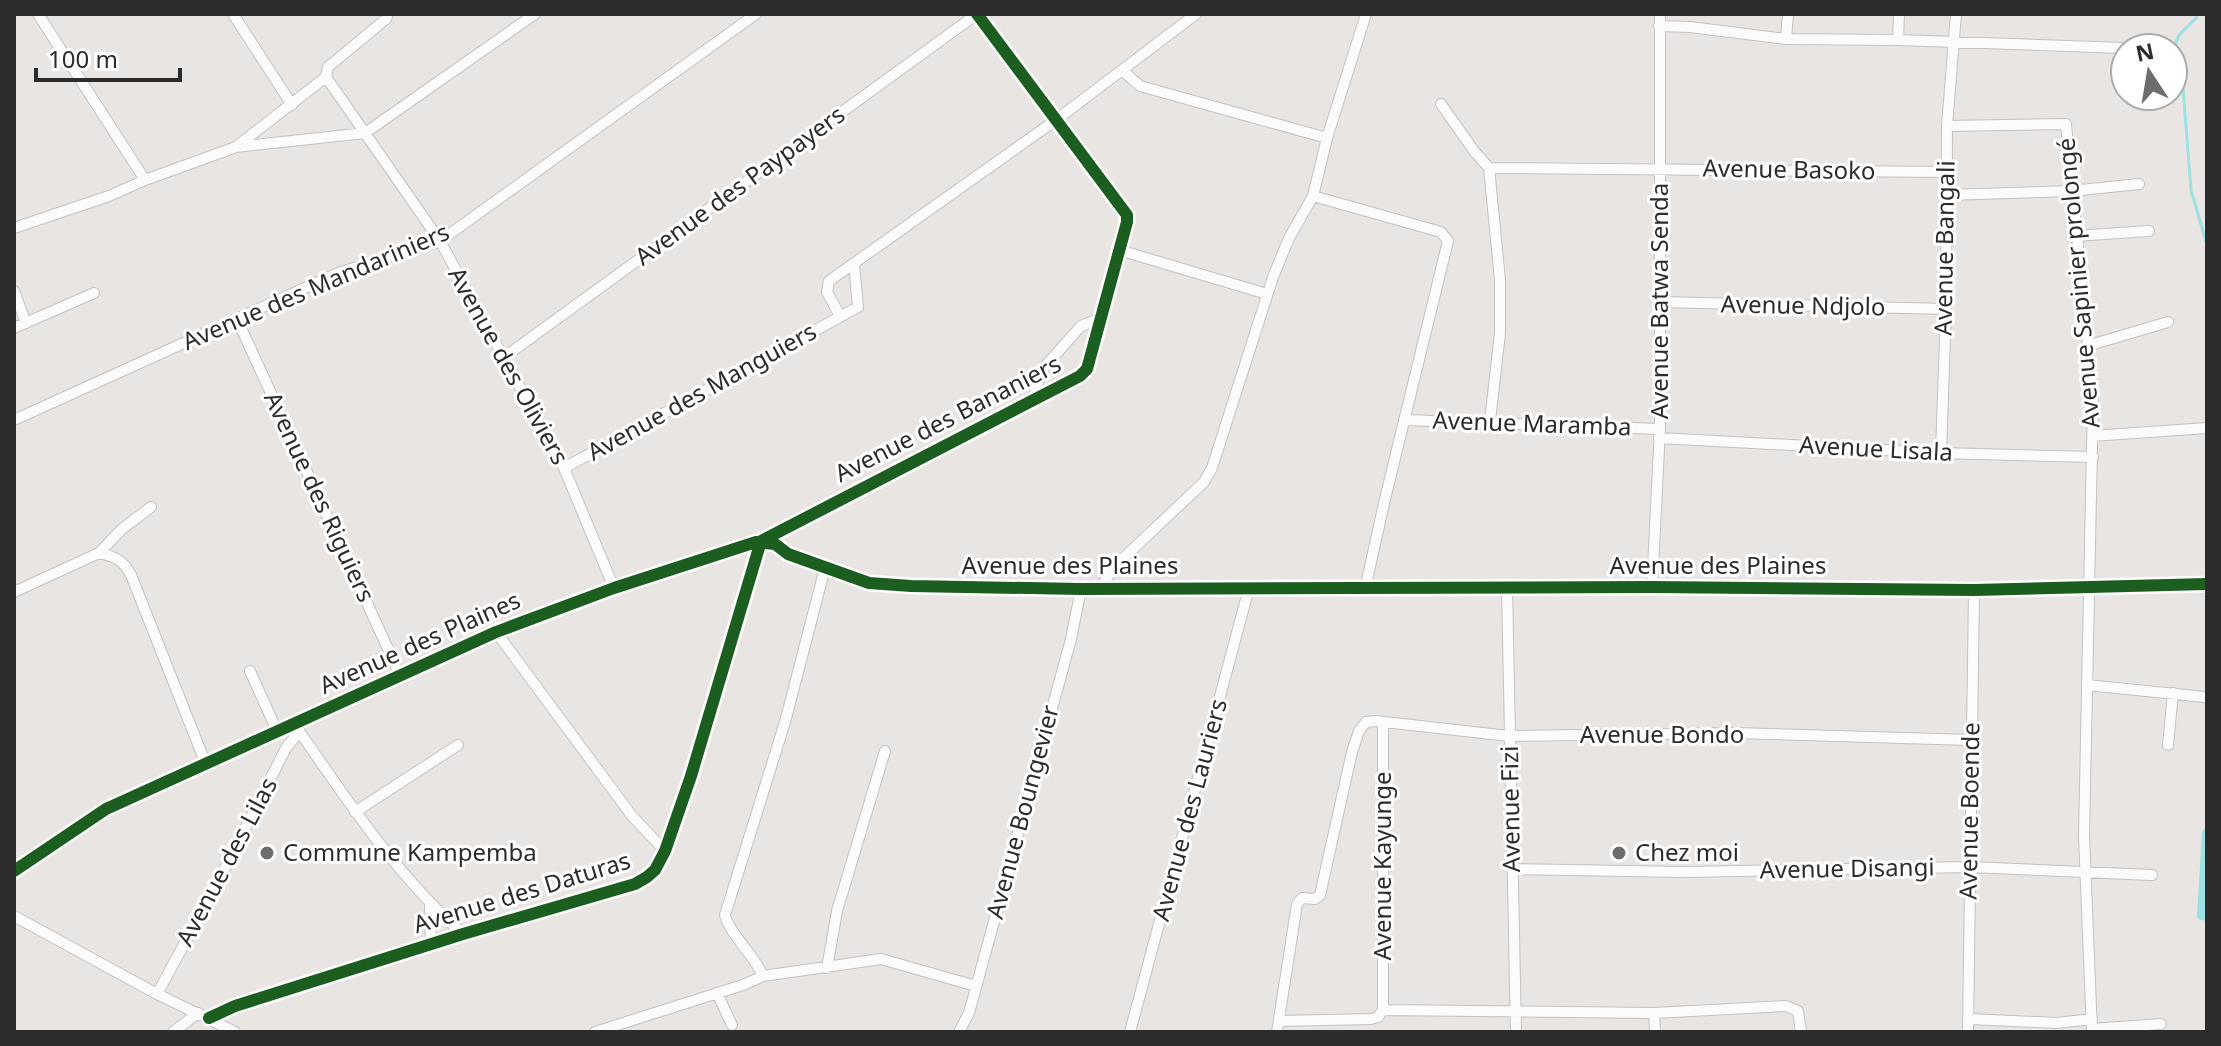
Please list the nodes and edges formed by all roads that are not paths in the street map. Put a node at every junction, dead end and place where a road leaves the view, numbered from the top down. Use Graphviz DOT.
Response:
graph roads {
  1 [pos="38,14"];
  2 [pos="233,14"];
  3 [pos="388,14"];
  4 [pos="756,14"];
  5 [pos="977,14"];
  6 [pos="1196,14"];
  7 [pos="1366,14"];
  8 [pos="1788,14"];
  9 [pos="1899,14"];
  10 [pos="1956,14"];
  11 [pos="529,16"];
  12 [pos="1660,20"];
  13 [pos="1786,39"];
  14 [pos="1898,40"];
  15 [pos="1951,43"];
  16 [pos="2109,48"];
  17 [pos="1122,70"];
  18 [pos="326,77"];
  19 [pos="1441,104"];
  20 [pos="292,105"];
  21 [pos="1056,120"];
  22 [pos="1947,126"];
  23 [pos="365,133"];
  24 [pos="1327,138"];
  25 [pos="236,147"];
  26 [pos="1489,168"];
  27 [pos="1660,171"];
  28 [pos="1946,172"];
  29 [pos="145,180"];
  30 [pos="2139,184"];
  31 [pos="2071,191"];
  32 [pos="1945,195"];
  33 [pos="1313,196"];
  34 [pos="14,228"];
  35 [pos="2149,231"];
  36 [pos="2075,236"];
  37 [pos="440,241"];
  38 [pos="1119,250"];
  39 [pos="854,264"];
  40 [pos="14,291"];
  41 [pos="94,293"];
  42 [pos="1267,294"];
  43 [pos="1661,302"];
  44 [pos="1946,309"];
  45 [pos="840,316"];
  46 [pos="1101,318"];
  47 [pos="237,319"];
  48 [pos="2168,322"];
  49 [pos="26,323"];
  50 [pos="14,328"];
  51 [pos="2087,346"];
  52 [pos="503,358"];
  53 [pos="1033,400"];
  54 [pos="14,420"];
  55 [pos="1404,420"];
  56 [pos="1490,421"];
  57 [pos="2207,428"];
  58 [pos="1659,434"];
  59 [pos="2092,436"];
  60 [pos="1941,453"];
  61 [pos="2093,457"];
  62 [pos="564,468"];
  63 [pos="151,507"];
  64 [pos="761,541"];
  65 [pos="99,553"];
  66 [pos="825,568"];
  67 [pos="2207,584"];
  68 [pos="2087,586"];
  69 [pos="1507,587"];
  70 [pos="1652,587"];
  71 [pos="614,588"];
  72 [pos="1100,588"];
  73 [pos="1249,588"];
  74 [pos="1081,589"];
  75 [pos="1365,589"];
  76 [pos="1974,590"];
  77 [pos="14,592"];
  78 [pos="496,632"];
  79 [pos="250,671"];
  80 [pos="400,675"];
  81 [pos="2087,685"];
  82 [pos="2173,693"];
  83 [pos="2205,697"];
  84 [pos="1383,723"];
  85 [pos="296,728"];
  86 [pos="277,731"];
  87 [pos="1509,736"];
  88 [pos="1971,740"];
  89 [pos="458,745"];
  90 [pos="2168,745"];
  91 [pos="885,751"];
  92 [pos="205,762"];
  93 [pos="355,812"];
  94 [pos="665,851"];
  95 [pos="1969,867"];
  96 [pos="1513,869"];
  97 [pos="2085,870"];
  98 [pos="14,871"];
  99 [pos="2152,875"];
  100 [pos="430,905"];
  101 [pos="14,916"];
  102 [pos="463,934"];
  103 [pos="431,944"];
  104 [pos="827,968"];
  105 [pos="763,976"];
  106 [pos="976,986"];
  107 [pos="717,993"];
  108 [pos="157,994"];
  109 [pos="1383,1010"];
  110 [pos="1516,1012"];
  111 [pos="1654,1013"];
  112 [pos="204,1016"];
  113 [pos="1969,1019"];
  114 [pos="2161,1024"];
  115 [pos="732,1025"];
  116 [pos="1278,1026"];
  117 [pos="2092,1026"];
  118 [pos="173,1032"];
  119 [pos="235,1032"];
  120 [pos="595,1032"];
  121 [pos="959,1032"];
  122 [pos="1130,1032"];
  123 [pos="1516,1032"];
  124 [pos="1655,1032"];
  125 [pos="1801,1032"];
  126 [pos="1968,1032"];
  1 -- 29 [label="street"];
  2 -- 20 [label="street"];
  3 -- 18 [label="street"];
  4 -- 37 [label="street, Avenue des Mandariniers"];
  5 -- 21 [label="street, Avenue des Bananiers"];
  5 -- 52 [label="street, Avenue des Paypayers"];
  6 -- 17 [label="street, Avenue des Manguiers"];
  7 -- 24 [label="street"];
  8 -- 13 [label="street"];
  9 -- 14 [label="street"];
  10 -- 15 [label="street, Avenue Bangali"];
  11 -- 23 [label="street"];
  12 -- 13 [label="street"];
  12 -- 27 [label="street, Avenue Batwa Senda"];
  13 -- 14 [label="street"];
  14 -- 15 [label="street"];
  15 -- 16 [label="street"];
  15 -- 22 [label="street, Avenue Bangali"];
  17 -- 21 [label="street, Avenue des Manguiers"];
  17 -- 24 [label="street"];
  18 -- 20 [label="street"];
  18 -- 23 [label="street, Avenue des Oliviers"];
  19 -- 26 [label="street"];
  20 -- 25 [label="street"];
  21 -- 38 [label="street, Avenue des Bananiers"];
  21 -- 39 [label="street, Avenue des Manguiers"];
  22 -- 28 [label="street, Avenue Bangali"];
  22 -- 31 [label="street, Avenue Sapinier prolongé"];
  23 -- 25 [label="street"];
  23 -- 37 [label="street, Avenue des Oliviers"];
  24 -- 33 [label="street"];
  25 -- 29 [label="street"];
  26 -- 27 [label="street, Avenue Basoko"];
  26 -- 56 [label="street"];
  27 -- 28 [label="street, Avenue Basoko"];
  27 -- 43 [label="street, Avenue Batwa Senda"];
  28 -- 32 [label="street, Avenue Bangali"];
  29 -- 34 [label="street"];
  30 -- 31 [label="street"];
  31 -- 32 [label="street"];
  31 -- 36 [label="street, Avenue Sapinier prolongé"];
  32 -- 44 [label="street, Avenue Bangali"];
  33 -- 42 [label="street"];
  33 -- 55 [label="street"];
  35 -- 36 [label="street"];
  36 -- 51 [label="street, Avenue Sapinier prolongé"];
  37 -- 47 [label="street, Avenue des Mandariniers"];
  37 -- 52 [label="street, Avenue des Oliviers"];
  38 -- 42 [label="street"];
  38 -- 46 [label="street, Avenue des Bananiers"];
  39 -- 45 [label="street, Avenue des Manguiers"];
  39 -- 45 [label="street, Avenue des Manguiers"];
  40 -- 49 [label="street"];
  41 -- 49 [label="street"];
  42 -- 72 [label="street"];
  43 -- 44 [label="street, Avenue Ndjolo"];
  43 -- 58 [label="street, Avenue Batwa Senda"];
  44 -- 60 [label="street, Avenue Bangali"];
  45 -- 62 [label="street, Avenue des Manguiers"];
  46 -- 53 [label="street"];
  46 -- 53 [label="street, Avenue des Bananiers"];
  47 -- 54 [label="street, Avenue des Mandariniers"];
  47 -- 80 [label="street, Avenue des Riguiers"];
  48 -- 51 [label="street"];
  49 -- 50 [label="street"];
  51 -- 59 [label="street, Avenue Sapinier prolongé"];
  52 -- 62 [label="street, Avenue des Oliviers"];
  53 -- 64 [label="street, Avenue des Bananiers"];
  55 -- 56 [label="street, Avenue Maramba"];
  55 -- 75 [label="street"];
  56 -- 58 [label="street, Avenue Maramba"];
  57 -- 59 [label="street"];
  58 -- 60 [label="street, Avenue Lisala"];
  58 -- 70 [label="street, Avenue Batwa Senda"];
  59 -- 61 [label="street, Avenue Sapinier prolongé"];
  60 -- 61 [label="street, Avenue Lisala"];
  61 -- 68 [label="street, Avenue Sapinier prolongé"];
  62 -- 71 [label="street, Avenue des Oliviers"];
  63 -- 65 [label="street"];
  64 -- 66 [label="street, Avenue des Plaines"];
  64 -- 71 [label="street, Avenue des Plaines"];
  64 -- 94 [label="street, Avenue des Daturas"];
  65 -- 77 [label="street"];
  65 -- 92 [label="street"];
  66 -- 74 [label="street, Avenue des Plaines"];
  66 -- 105 [label="street"];
  67 -- 68 [label="street, Avenue des Plaines"];
  68 -- 76 [label="street, Avenue des Plaines"];
  68 -- 81 [label="street, Avenue Sapinier prolongé"];
  69 -- 70 [label="street, Avenue des Plaines"];
  69 -- 75 [label="street, Avenue des Plaines"];
  69 -- 87 [label="street, Avenue Fizi"];
  70 -- 76 [label="street, Avenue des Plaines"];
  71 -- 78 [label="street, Avenue des Plaines"];
  72 -- 73 [label="street, Avenue des Plaines"];
  72 -- 74 [label="street, Avenue des Plaines"];
  73 -- 75 [label="street, Avenue des Plaines"];
  73 -- 122 [label="street, Avenue des Lauriers"];
  74 -- 106 [label="street, Avenue Boungevier"];
  76 -- 88 [label="street, Avenue Boende"];
  78 -- 80 [label="street, Avenue des Plaines"];
  78 -- 94 [label="street"];
  79 -- 86 [label="street"];
  80 -- 85 [label="street, Avenue des Plaines"];
  81 -- 82 [label="street"];
  81 -- 97 [label="street, Avenue Sapinier prolongé"];
  82 -- 83 [label="street"];
  82 -- 90 [label="street"];
  84 -- 87 [label="street, Avenue Bondo"];
  84 -- 109 [label="street, Avenue Kayunge"];
  84 -- 116 [label="street, Avenue Bondo"];
  85 -- 86 [label="street, Avenue des Plaines"];
  85 -- 93 [label="street"];
  85 -- 108 [label="street, Avenue des Lilas"];
  86 -- 92 [label="street, Avenue des Plaines"];
  87 -- 88 [label="street, Avenue Bondo"];
  87 -- 96 [label="street, Avenue Fizi"];
  88 -- 95 [label="street, Avenue Boende"];
  89 -- 93 [label="street"];
  91 -- 104 [label="street"];
  92 -- 98 [label="street, Avenue des Plaines"];
  93 -- 100 [label="street"];
  94 -- 102 [label="street, Avenue des Daturas"];
  95 -- 96 [label="street, Avenue Disangi"];
  95 -- 97 [label="street, Avenue Disangi"];
  95 -- 113 [label="street, Avenue Boende"];
  96 -- 110 [label="street, Avenue Fizi"];
  97 -- 99 [label="street, Avenue Disangi"];
  97 -- 117 [label="street, Avenue Sapinier prolongé"];
  100 -- 102 [label="street"];
  100 -- 103 [label="street"];
  101 -- 108 [label="street"];
  102 -- 103 [label="street, Avenue des Daturas"];
  103 -- 112 [label="street, Avenue des Daturas"];
  104 -- 105 [label="street"];
  104 -- 106 [label="street"];
  105 -- 107 [label="street"];
  106 -- 121 [label="street, Avenue Boungevier"];
  107 -- 115 [label="street"];
  107 -- 120 [label="street"];
  108 -- 112 [label="street"];
  109 -- 110 [label="street"];
  109 -- 116 [label="street"];
  110 -- 111 [label="street"];
  110 -- 123 [label="street, Avenue Fizi"];
  111 -- 124 [label="street"];
  111 -- 125 [label="street"];
  112 -- 118 [label="street, Avenue des Daturas"];
  112 -- 119 [label="street"];
  113 -- 117 [label="street"];
  113 -- 126 [label="street, Avenue Boende"];
  114 -- 117 [label="street"];
}
